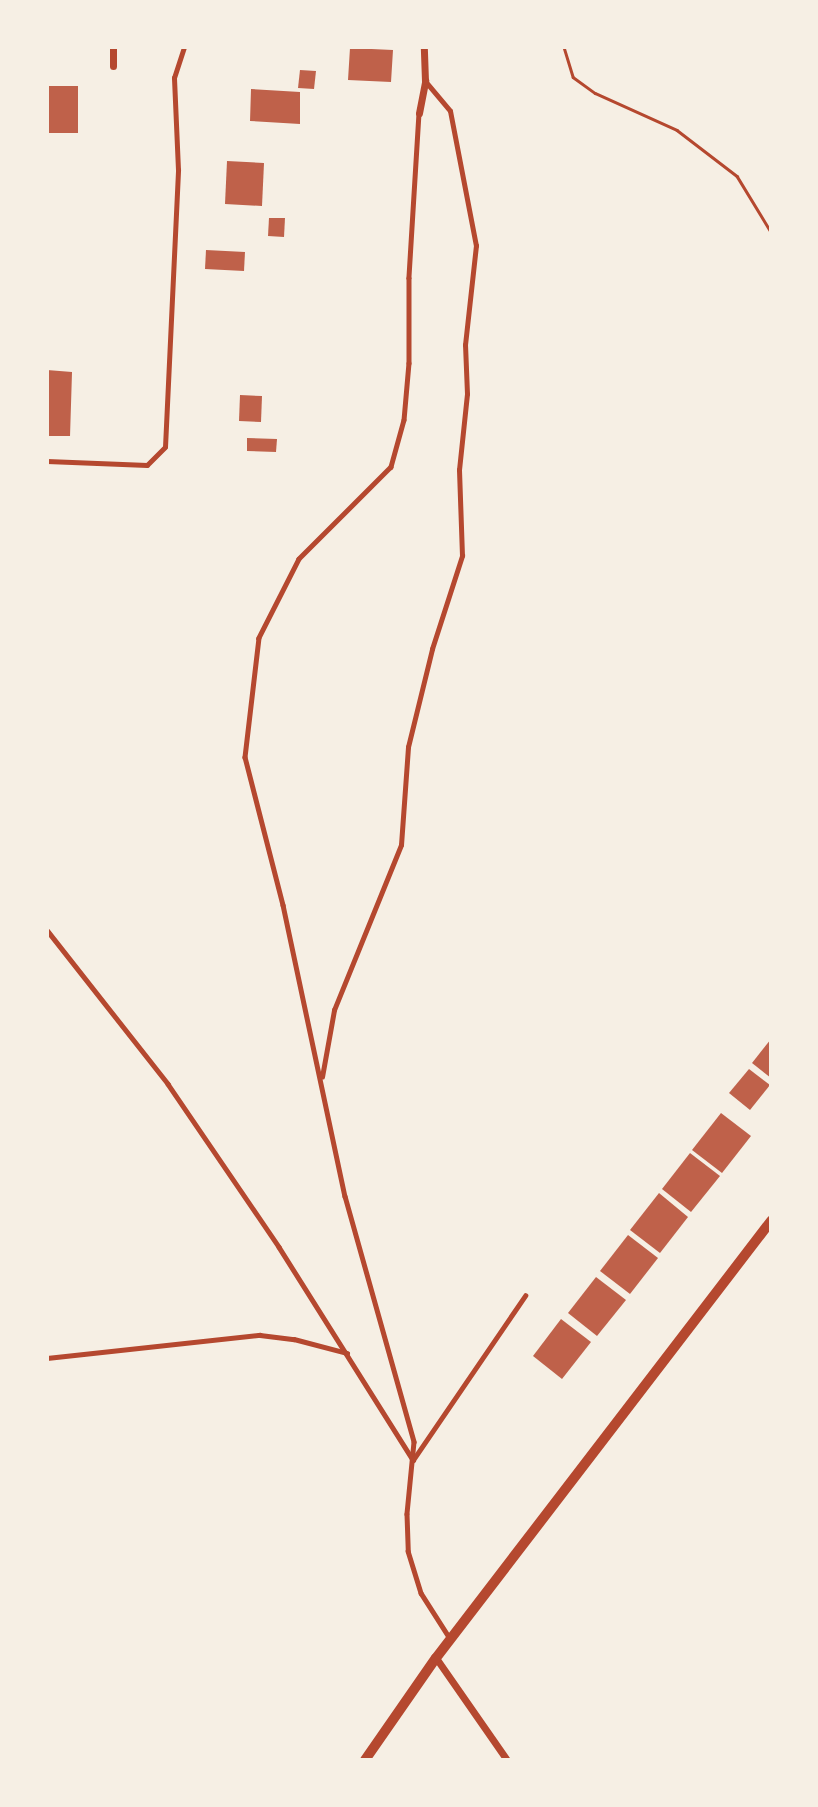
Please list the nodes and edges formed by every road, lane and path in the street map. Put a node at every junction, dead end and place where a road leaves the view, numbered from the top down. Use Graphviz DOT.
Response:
graph roads {
  1 [pos="113,47"];
  2 [pos="184,47"];
  3 [pos="424,47"];
  4 [pos="564,47"];
  5 [pos="113,66"];
  6 [pos="425,81"];
  7 [pos="419,113"];
  8 [pos="771,232"];
  9 [pos="47,461"];
  10 [pos="47,930"];
  11 [pos="321,1081"];
  12 [pos="771,1221"];
  13 [pos="525,1296"];
  14 [pos="346,1353"];
  15 [pos="47,1358"];
  16 [pos="413,1460"];
  17 [pos="451,1641"];
  18 [pos="436,1658"];
  19 [pos="365,1760"];
  20 [pos="507,1760"];
  1 -- 5 [label="street"];
  2 -- 9 [label="lane"];
  3 -- 6 [label="street"];
  4 -- 8 [label="path"];
  6 -- 7 [label="street"];
  6 -- 11 [label="lane"];
  7 -- 11 [label="lane"];
  10 -- 14 [label="lane"];
  11 -- 16 [label="lane"];
  12 -- 17 [label="street"];
  13 -- 16 [label="lane"];
  14 -- 15 [label="lane"];
  14 -- 16 [label="lane"];
  16 -- 17 [label="lane"];
  17 -- 18 [label="street"];
  18 -- 19 [label="street"];
  18 -- 20 [label="street"];
}
